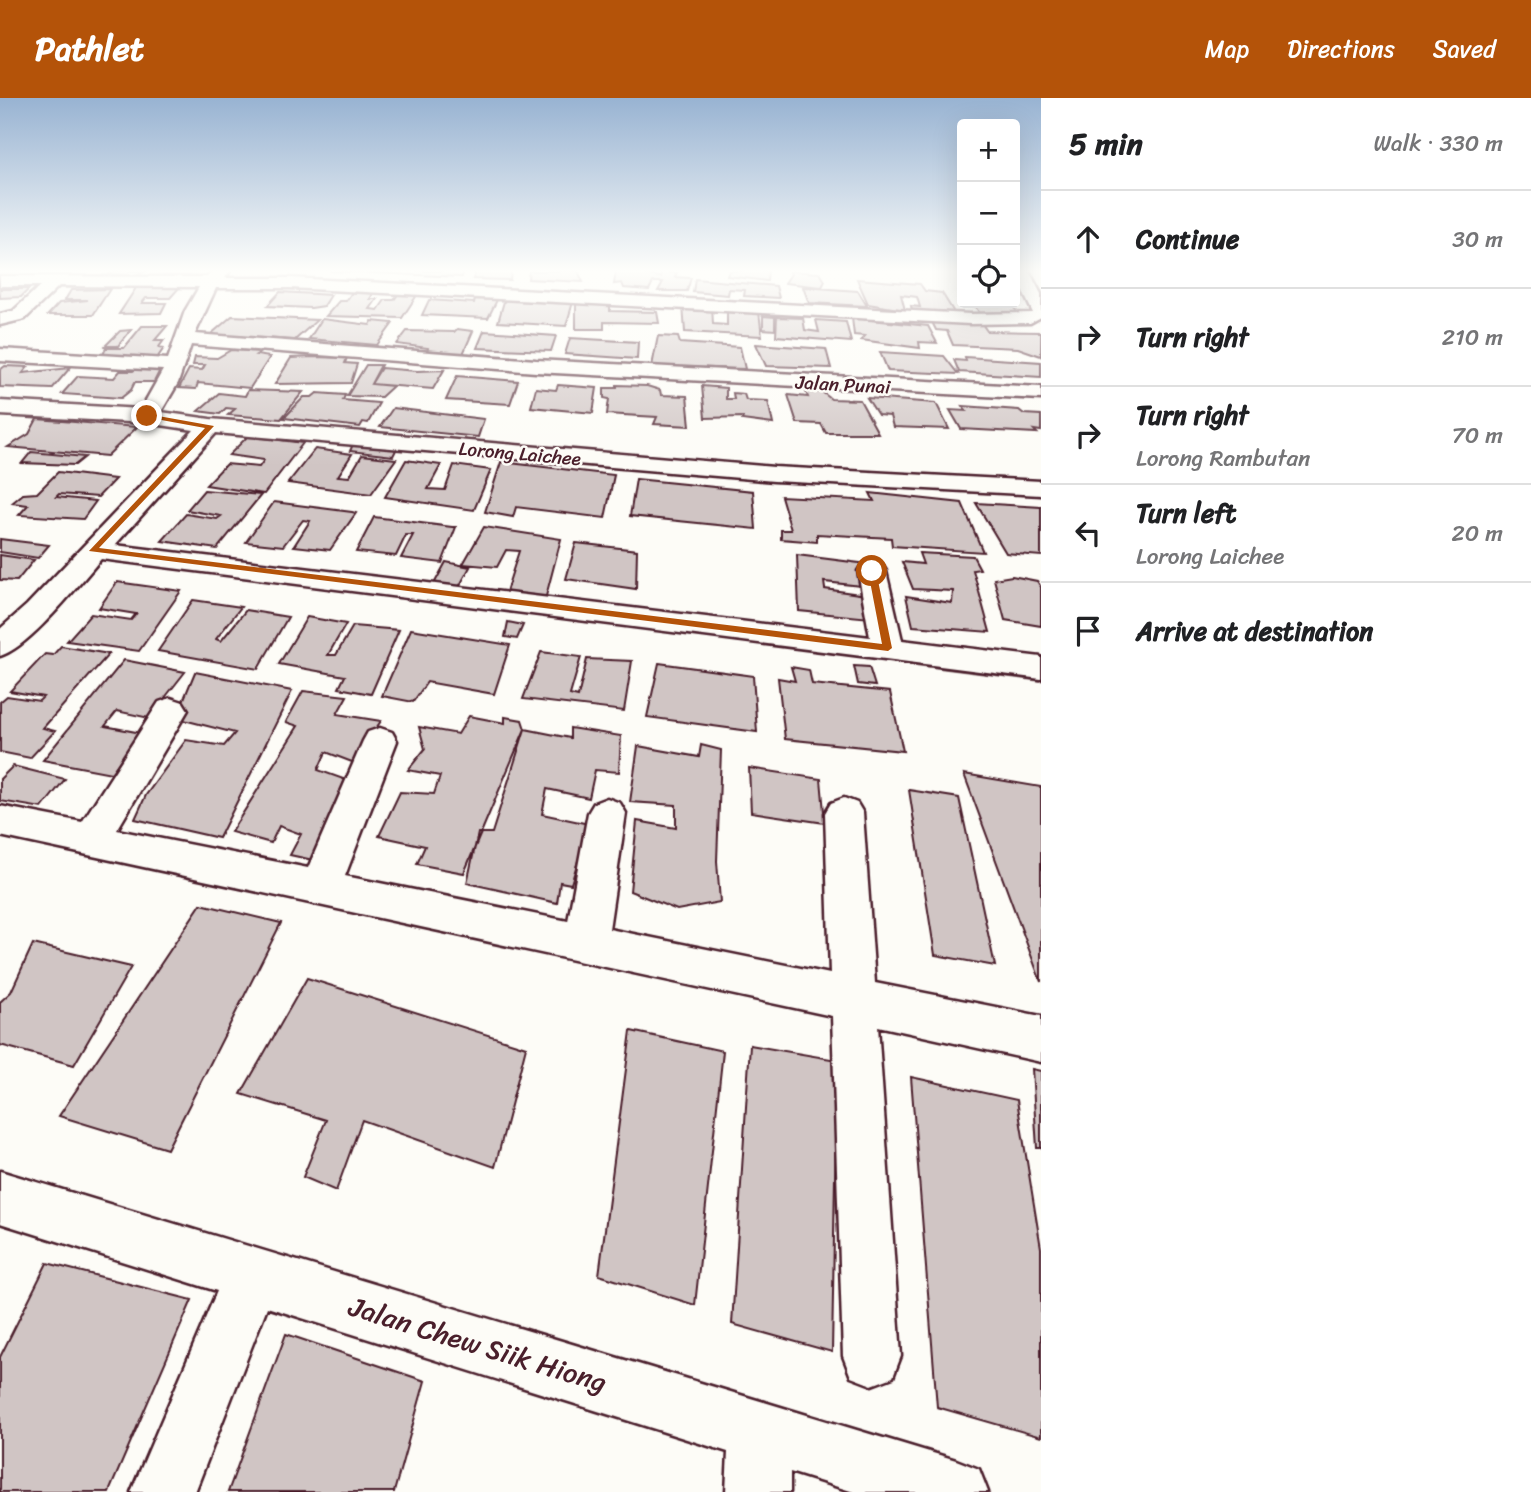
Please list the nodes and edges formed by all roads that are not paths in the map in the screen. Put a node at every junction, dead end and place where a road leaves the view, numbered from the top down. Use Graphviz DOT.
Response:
graph roads {
  1 [pos="186,336"];
  2 [pos="185,339"];
  3 [pos="0,355"];
  4 [pos="175,365"];
  5 [pos="1041,393"];
  6 [pos="0,408"];
  7 [pos="147,416"];
  8 [pos="210,426"];
  9 [pos="1041,488"];
  10 [pos="92,550"];
  11 [pos="872,571"];
  12 [pos="0,646"];
  13 [pos="888,648"];
  14 [pos="1041,668"];
  15 [pos="171,709"];
  16 [pos="380,741"];
  17 [pos="607,813"];
  18 [pos="844,813"];
  19 [pos="0,821"];
  20 [pos="91,840"];
  21 [pos="320,888"];
  22 [pos="585,944"];
  23 [pos="853,1000"];
  24 [pos="1041,1039"];
  25 [pos="0,1197"];
  26 [pos="252,1275"];
  27 [pos="872,1356"];
  28 [pos="760,1432"];
  29 [pos="163,1492"];
  30 [pos="758,1492"];
  31 [pos="956,1492"];
  1 -- 2 [label="street"];
  2 -- 4 [label="street"];
  2 -- 5 [label="street, Jalan Punai"];
  3 -- 4 [label="street"];
  4 -- 7 [label="street"];
  6 -- 7 [label="street, Lorong Laichee"];
  7 -- 8 [label="street, Lorong Laichee"];
  8 -- 9 [label="street, Lorong Laichee"];
  8 -- 10 [label="street"];
  10 -- 12 [label="street"];
  10 -- 13 [label="street"];
  11 -- 13 [label="street"];
  13 -- 14 [label="street"];
  15 -- 20 [label="street"];
  16 -- 21 [label="street"];
  17 -- 22 [label="street"];
  18 -- 23 [label="street"];
  19 -- 20 [label="street"];
  20 -- 21 [label="street"];
  21 -- 22 [label="street"];
  22 -- 23 [label="street"];
  23 -- 24 [label="street"];
  23 -- 27 [label="street"];
  25 -- 26 [label="street, Jalan Chew Siik Hiong"];
  26 -- 28 [label="street, Jalan Chew Siik Hiong"];
  26 -- 29 [label="street"];
  28 -- 30 [label="street"];
  28 -- 31 [label="street, Jalan Chew Siik Hiong"];
}
